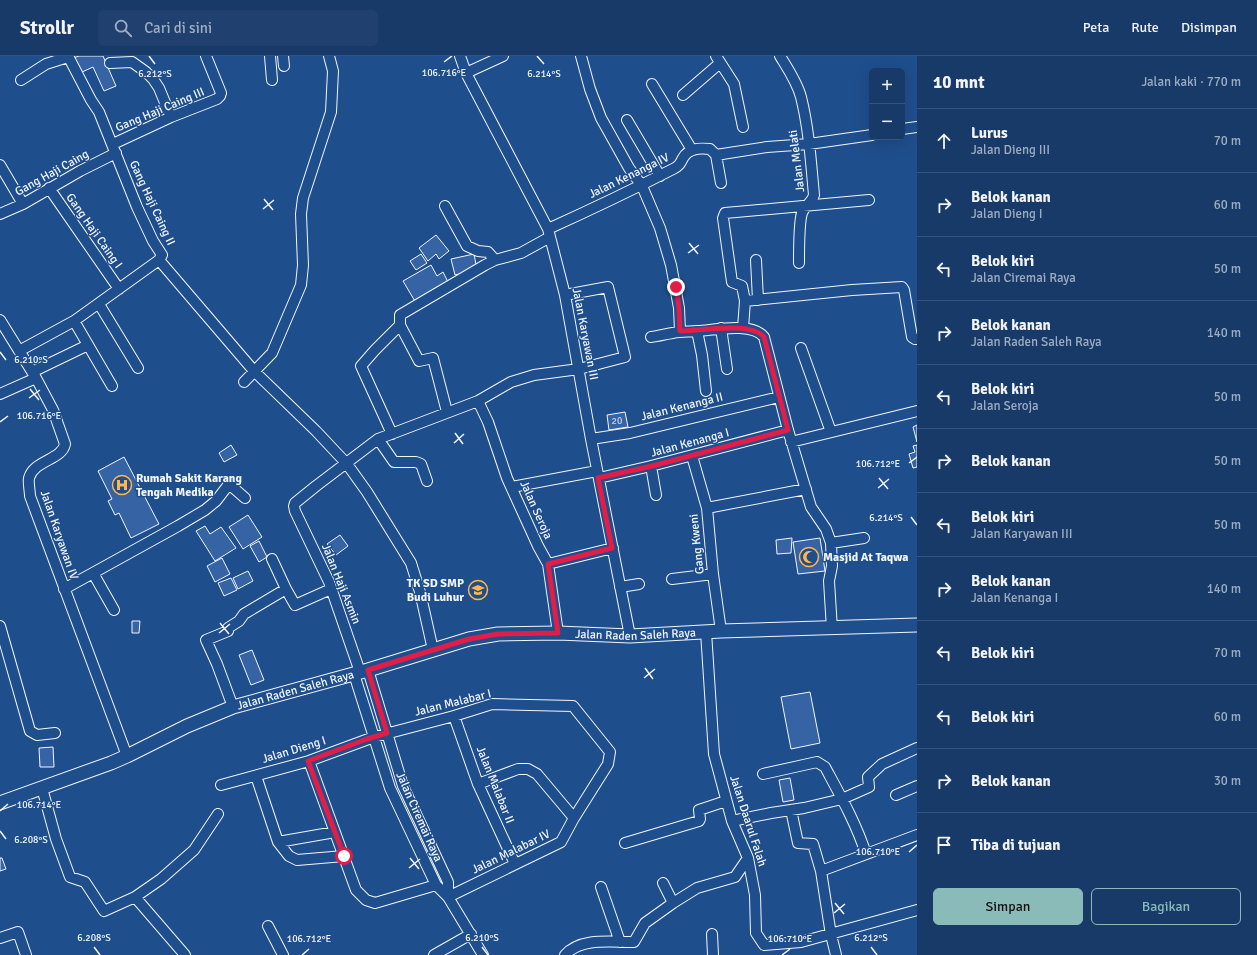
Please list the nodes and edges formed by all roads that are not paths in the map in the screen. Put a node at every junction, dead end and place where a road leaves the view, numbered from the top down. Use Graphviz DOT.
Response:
graph roads {
  1 [pos="68,56"];
  2 [pos="206,56"];
  3 [pos="270,56"];
  4 [pos="329,56"];
  5 [pos="460,56"];
  6 [pos="503,56"];
  7 [pos="581,56"];
  8 [pos="780,56"];
  9 [pos="718,60"];
  10 [pos="110,63"];
  11 [pos="466,73"];
  12 [pos="21,80"];
  13 [pos="272,80"];
  14 [pos="652,84"];
  15 [pos="683,95"];
  16 [pos="171,117"];
  17 [pos="627,120"];
  18 [pos="743,127"];
  19 [pos="917,127"];
  20 [pos="905,129"];
  21 [pos="869,135"];
  22 [pos="809,144"];
  23 [pos="114,149"];
  24 [pos="692,150"];
  25 [pos="716,155"];
  26 [pos="0,165"];
  27 [pos="660,176"];
  28 [pos="721,183"];
  29 [pos="642,186"];
  30 [pos="49,188"];
  31 [pos="869,200"];
  32 [pos="23,204"];
  33 [pos="445,206"];
  34 [pos="805,206"];
  35 [pos="0,214"];
  36 [pos="549,233"];
  37 [pos="159,260"];
  38 [pos="495,260"];
  39 [pos="756,260"];
  40 [pos="799,263"];
  41 [pos="119,289"];
  42 [pos="565,295"];
  43 [pos="758,300"];
  44 [pos="745,301"];
  45 [pos="99,304"];
  46 [pos="0,320"];
  47 [pos="400,325"];
  48 [pos="78,326"];
  49 [pos="721,328"];
  50 [pos="743,328"];
  51 [pos="680,331"];
  52 [pos="697,331"];
  53 [pos="651,338"];
  54 [pos="917,339"];
  55 [pos="88,345"];
  56 [pos="801,348"];
  57 [pos="18,351"];
  58 [pos="138,368"];
  59 [pos="258,368"];
  60 [pos="579,369"];
  61 [pos="727,369"];
  62 [pos="34,375"];
  63 [pos="244,382"];
  64 [pos="112,386"];
  65 [pos="706,391"];
  66 [pos="0,394"];
  67 [pos="779,397"];
  68 [pos="478,401"];
  69 [pos="917,411"];
  70 [pos="448,412"];
  71 [pos="788,430"];
  72 [pos="831,432"];
  73 [pos="392,434"];
  74 [pos="378,439"];
  75 [pos="591,440"];
  76 [pos="791,442"];
  77 [pos="692,456"];
  78 [pos="347,464"];
  79 [pos="652,466"];
  80 [pos="598,474"];
  81 [pos="427,481"];
  82 [pos="512,487"];
  83 [pos="806,489"];
  84 [pos="656,495"];
  85 [pos="244,498"];
  86 [pos="707,508"];
  87 [pos="864,538"];
  88 [pos="831,543"];
  89 [pos="612,548"];
  90 [pos="272,559"];
  91 [pos="548,564"];
  92 [pos="93,573"];
  93 [pos="713,574"];
  94 [pos="672,579"];
  95 [pos="639,584"];
  96 [pos="620,587"];
  97 [pos="64,589"];
  98 [pos="286,589"];
  99 [pos="331,589"];
  100 [pos="114,610"];
  101 [pos="917,625"];
  102 [pos="0,626"];
  103 [pos="832,628"];
  104 [pos="722,631"];
  105 [pos="706,632"];
  106 [pos="558,633"];
  107 [pos="630,636"];
  108 [pos="433,650"];
  109 [pos="361,672"];
  110 [pos="233,707"];
  111 [pos="454,716"];
  112 [pos="55,733"];
  113 [pos="387,733"];
  114 [pos="374,737"];
  115 [pos="917,748"];
  116 [pos="127,756"];
  117 [pos="308,761"];
  118 [pos="763,774"];
  119 [pos="256,776"];
  120 [pos="478,784"];
  121 [pos="221,785"];
  122 [pos="917,786"];
  123 [pos="42,788"];
  124 [pos="896,795"];
  125 [pos="842,799"];
  126 [pos="726,801"];
  127 [pos="410,802"];
  128 [pos="0,803"];
  129 [pos="399,806"];
  130 [pos="791,810"];
  131 [pos="218,814"];
  132 [pos="574,818"];
  133 [pos="732,821"];
  134 [pos="335,832"];
  135 [pos="917,835"];
  136 [pos="278,842"];
  137 [pos="625,843"];
  138 [pos="866,854"];
  139 [pos="344,856"];
  140 [pos="748,858"];
  141 [pos="515,864"];
  142 [pos="820,870"];
  143 [pos="663,883"];
  144 [pos="436,885"];
  145 [pos="601,887"];
  146 [pos="135,897"];
  147 [pos="448,897"];
  148 [pos="673,903"];
  149 [pos="917,910"];
  150 [pos="268,926"];
  151 [pos="471,934"];
  152 [pos="712,934"];
  153 [pos="831,934"];
  154 [pos="0,938"];
  155 [pos="620,942"];
  156 [pos="26,955"];
  157 [pos="185,955"];
  158 [pos="283,955"];
  159 [pos="434,955"];
  160 [pos="483,955"];
  161 [pos="565,955"];
  162 [pos="713,955"];
  163 [pos="836,955"];
  1 -- 12 [label="street"];
  1 -- 23 [label="street"];
  2 -- 16 [label="street, Gang Haji Caing III"];
  3 -- 13 [label="street"];
  4 -- 59 [label="street"];
  5 -- 11 [label="street, Jalan Karyawan III"];
  6 -- 11 [label="street"];
  7 -- 29 [label="street"];
  8 -- 22 [label="street, Jalan Melati"];
  9 -- 15 [label="street"];
  9 -- 18 [label="street"];
  10 -- 16 [label="street"];
  11 -- 36 [label="street, Jalan Karyawan III"];
  14 -- 24 [label="street"];
  16 -- 23 [label="street, Gang Haji Caing III"];
  17 -- 27 [label="street"];
  19 -- 20 [label="street"];
  21 -- 22 [label="street"];
  22 -- 25 [label="street"];
  22 -- 34 [label="street, Jalan Melati"];
  23 -- 30 [label="street, Gang Haji Caing"];
  23 -- 37 [label="street, Gang Haji Caing II"];
  24 -- 25 [label="street"];
  24 -- 27 [label="street, Jalan Kenanga IV"];
  25 -- 28 [label="street"];
  26 -- 32 [label="street"];
  27 -- 29 [label="street, Jalan Kenanga IV"];
  29 -- 36 [label="street, Jalan Kenanga IV"];
  29 -- 51 [label="street"];
  30 -- 32 [label="street, Gang Haji Caing"];
  30 -- 41 [label="street, Gang Haji Caing I"];
  31 -- 34 [label="street"];
  32 -- 35 [label="street, Gang Haji Caing"];
  33 -- 38 [label="street"];
  34 -- 40 [label="street, Jalan Melati"];
  34 -- 44 [label="street"];
  36 -- 38 [label="street, Jalan Kenanga IV"];
  36 -- 42 [label="street, Jalan Karyawan III"];
  37 -- 41 [label="street, Gang Haji Caing II"];
  37 -- 59 [label="street"];
  38 -- 47 [label="street, Jalan Kenanga IV"];
  39 -- 43 [label="street"];
  41 -- 45 [label="street, Gang Haji Caing II"];
  42 -- 60 [label="street, Jalan Karyawan III"];
  42 -- 60 [label="street"];
  43 -- 44 [label="street"];
  43 -- 54 [label="street"];
  44 -- 50 [label="street"];
  45 -- 57 [label="street, Gang Haji Caing II"];
  45 -- 58 [label="street"];
  46 -- 57 [label="street, Jalan Karyawan IV"];
  47 -- 70 [label="street"];
  47 -- 73 [label="street"];
  48 -- 55 [label="street"];
  49 -- 50 [label="street"];
  49 -- 52 [label="street"];
  49 -- 61 [label="street"];
  50 -- 67 [label="street"];
  51 -- 52 [label="street"];
  51 -- 53 [label="street"];
  52 -- 65 [label="street"];
  55 -- 62 [label="street"];
  55 -- 64 [label="street"];
  56 -- 72 [label="street"];
  57 -- 62 [label="street, Jalan Karyawan IV"];
  59 -- 63 [label="street"];
  59 -- 78 [label="street"];
  60 -- 68 [label="street"];
  60 -- 75 [label="street, Jalan Karyawan III"];
  62 -- 66 [label="street"];
  62 -- 97 [label="street, Jalan Karyawan IV"];
  67 -- 71 [label="street"];
  67 -- 75 [label="street, Jalan Kenanga II"];
  68 -- 70 [label="street"];
  68 -- 82 [label="street, Jalan Seroja"];
  69 -- 72 [label="street"];
  70 -- 73 [label="street"];
  71 -- 76 [label="street"];
  71 -- 77 [label="street, Jalan Kenanga I"];
  72 -- 76 [label="street"];
  73 -- 74 [label="street"];
  74 -- 78 [label="street"];
  74 -- 81 [label="street"];
  75 -- 80 [label="street, Jalan Karyawan III"];
  76 -- 83 [label="street"];
  77 -- 79 [label="street, Jalan Kenanga I"];
  77 -- 86 [label="street, Gang Kweni"];
  78 -- 99 [label="street, Jalan Haji Asmin"];
  78 -- 108 [label="street"];
  79 -- 80 [label="street, Jalan Kenanga I"];
  79 -- 84 [label="street"];
  80 -- 82 [label="street, Jalan Kenanga I"];
  80 -- 89 [label="street, Jalan Karyawan III"];
  82 -- 91 [label="street, Jalan Seroja"];
  83 -- 86 [label="street"];
  83 -- 88 [label="street"];
  85 -- 92 [label="street"];
  86 -- 93 [label="street, Gang Kweni"];
  87 -- 88 [label="street"];
  88 -- 103 [label="street"];
  89 -- 91 [label="street"];
  89 -- 96 [label="street, Jalan Karyawan III"];
  90 -- 98 [label="street"];
  91 -- 106 [label="street, Jalan Seroja"];
  92 -- 97 [label="street"];
  92 -- 100 [label="street"];
  93 -- 94 [label="street"];
  93 -- 104 [label="street, Gang Kweni"];
  95 -- 96 [label="street"];
  96 -- 107 [label="street, Jalan Karyawan III"];
  97 -- 116 [label="street, Jalan Karyawan IV"];
  98 -- 99 [label="street"];
  98 -- 110 [label="street"];
  99 -- 109 [label="street, Jalan Haji Asmin"];
  101 -- 103 [label="main road, Jalan Raden Saleh Raya"];
  102 -- 112 [label="street"];
  103 -- 104 [label="main road, Jalan Raden Saleh Raya"];
  104 -- 105 [label="main road, Jalan Raden Saleh Raya"];
  105 -- 107 [label="main road, Jalan Raden Saleh Raya"];
  105 -- 126 [label="street, Jalan Daarul Falah"];
  106 -- 107 [label="main road, Jalan Raden Saleh Raya"];
  106 -- 108 [label="main road, Jalan Raden Saleh Raya"];
  108 -- 109 [label="main road, Jalan Raden Saleh Raya"];
  109 -- 110 [label="main road, Jalan Raden Saleh Raya"];
  109 -- 113 [label="street, Jalan Ciremai Raya"];
  109 -- 114 [label="street, Jalan Ciremai Raya"];
  110 -- 116 [label="main road, Jalan Raden Saleh Raya"];
  111 -- 113 [label="street, Jalan Malabar I"];
  111 -- 120 [label="street, Jalan Malabar II"];
  111 -- 132 [label="street, Jalan Malabar I"];
  113 -- 114 [label="street, Jalan Malabar I"];
  113 -- 127 [label="street, Jalan Ciremai Raya"];
  114 -- 117 [label="street, Jalan Dieng I"];
  114 -- 129 [label="street, Jalan Ciremai Raya"];
  115 -- 125 [label="street"];
  116 -- 123 [label="main road, Jalan Raden Saleh Raya"];
  117 -- 119 [label="street, Jalan Dieng I"];
  117 -- 134 [label="street"];
  118 -- 125 [label="street"];
  119 -- 121 [label="street, Jalan Dieng I"];
  119 -- 136 [label="street"];
  120 -- 132 [label="street"];
  120 -- 141 [label="street, Jalan Malabar II"];
  122 -- 124 [label="street"];
  123 -- 128 [label="main road, Jalan Raden Saleh Raya"];
  123 -- 146 [label="street"];
  125 -- 130 [label="street"];
  125 -- 138 [label="street"];
  126 -- 133 [label="street, Jalan Daarul Falah"];
  126 -- 137 [label="street"];
  127 -- 129 [label="street"];
  127 -- 147 [label="street, Jalan Ciremai Raya"];
  129 -- 144 [label="street, Jalan Ciremai Raya"];
  130 -- 133 [label="street"];
  130 -- 142 [label="street"];
  131 -- 146 [label="street"];
  132 -- 141 [label="street, Jalan Malabar IV"];
  133 -- 140 [label="street, Jalan Daarul Falah"];
  134 -- 136 [label="street"];
  134 -- 139 [label="street"];
  135 -- 138 [label="street"];
  136 -- 139 [label="street"];
  138 -- 142 [label="street"];
  139 -- 144 [label="street"];
  140 -- 148 [label="street"];
  140 -- 153 [label="street, Jalan Daarul Falah"];
  141 -- 147 [label="street, Jalan Malabar IV"];
  142 -- 153 [label="street"];
  143 -- 148 [label="street"];
  144 -- 147 [label="street, Jalan Ciremai Raya"];
  145 -- 155 [label="street"];
  146 -- 157 [label="street"];
  147 -- 151 [label="street, Jalan Ciremai Raya"];
  148 -- 155 [label="street"];
  149 -- 153 [label="street"];
  150 -- 158 [label="street"];
  151 -- 159 [label="street"];
  151 -- 160 [label="street, Jalan Ciremai Raya"];
  152 -- 162 [label="street"];
  153 -- 163 [label="street"];
  154 -- 156 [label="street"];
  155 -- 161 [label="street"];
}
